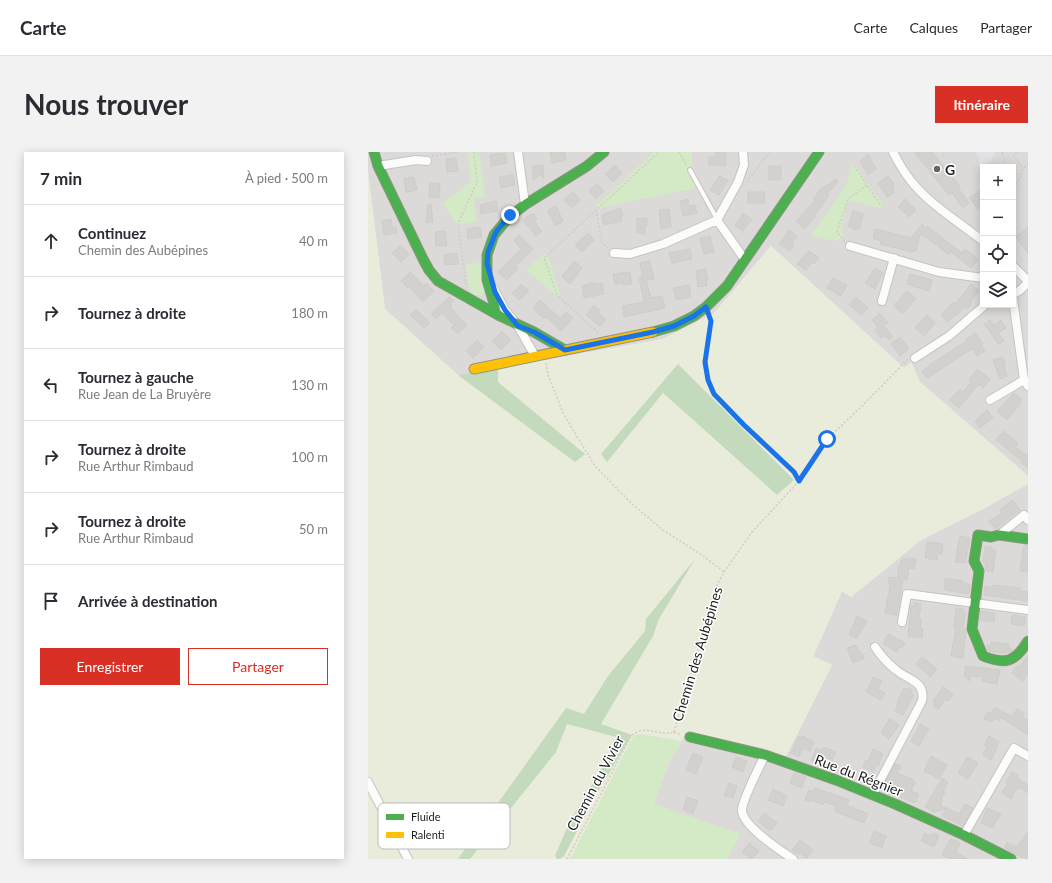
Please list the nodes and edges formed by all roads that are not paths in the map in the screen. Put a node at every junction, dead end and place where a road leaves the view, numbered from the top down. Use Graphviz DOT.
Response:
graph roads {
  1 [pos="374,152"];
  2 [pos="518,152"];
  3 [pos="604,152"];
  4 [pos="744,152"];
  5 [pos="819,152"];
  6 [pos="893,152"];
  7 [pos="427,161"];
  8 [pos="378,166"];
  9 [pos="690,170"];
  10 [pos="525,204"];
  11 [pos="717,220"];
  12 [pos="980,239"];
  13 [pos="850,246"];
  14 [pos="614,253"];
  15 [pos="894,258"];
  16 [pos="745,260"];
  17 [pos="1016,269"];
  18 [pos="980,278"];
  19 [pos="1028,282"];
  20 [pos="1016,293"];
  21 [pos="882,301"];
  22 [pos="496,308"];
  23 [pos="982,308"];
  24 [pos="1014,308"];
  25 [pos="518,326"];
  26 [pos="565,350"];
  27 [pos="539,355"];
  28 [pos="915,358"];
  29 [pos="474,369"];
  30 [pos="1026,383"];
  31 [pos="990,400"];
  32 [pos="1028,520"];
  33 [pos="999,535"];
  34 [pos="1028,539"];
  35 [pos="975,603"];
  36 [pos="1028,610"];
  37 [pos="902,622"];
  38 [pos="1028,641"];
  39 [pos="875,646"];
  40 [pos="690,737"];
  41 [pos="764,755"];
  42 [pos="1028,756"];
  43 [pos="368,782"];
  44 [pos="873,794"];
  45 [pos="379,803"];
  46 [pos="964,835"];
  47 [pos="403,849"];
  48 [pos="408,859"];
  49 [pos="793,859"];
  50 [pos="1011,859"];
  1 -- 8 [label="street"];
  2 -- 10 [label="street"];
  3 -- 10 [label="street"];
  4 -- 11 [label="street"];
  5 -- 16 [label="street"];
  6 -- 12 [label="street"];
  7 -- 8 [label="street"];
  8 -- 22 [label="street"];
  9 -- 11 [label="lane"];
  10 -- 22 [label="street"];
  11 -- 14 [label="street"];
  11 -- 16 [label="street"];
  13 -- 15 [label="street"];
  15 -- 18 [label="street"];
  15 -- 21 [label="street"];
  16 -- 26 [label="street"];
  17 -- 19 [label="street"];
  19 -- 20 [label="street"];
  22 -- 25 [label="street"];
  23 -- 28 [label="street"];
  24 -- 30 [label="street"];
  25 -- 26 [label="street"];
  25 -- 27 [label="street"];
  26 -- 27 [label="street"];
  27 -- 29 [label="street"];
  30 -- 31 [label="street"];
  32 -- 33 [label="street"];
  33 -- 34 [label="street"];
  33 -- 35 [label="street"];
  35 -- 36 [label="street"];
  35 -- 37 [label="street"];
  35 -- 38 [label="street"];
  39 -- 44 [label="street"];
  40 -- 41 [label="street, Rue du Régnier"];
  41 -- 44 [label="street, Rue du Régnier"];
  41 -- 49 [label="street"];
  42 -- 46 [label="street"];
  43 -- 45 [label="street"];
  44 -- 46 [label="street, Rue du Régnier"];
  46 -- 50 [label="street, Rue du Régnier"];
  47 -- 48 [label="street"];
}
